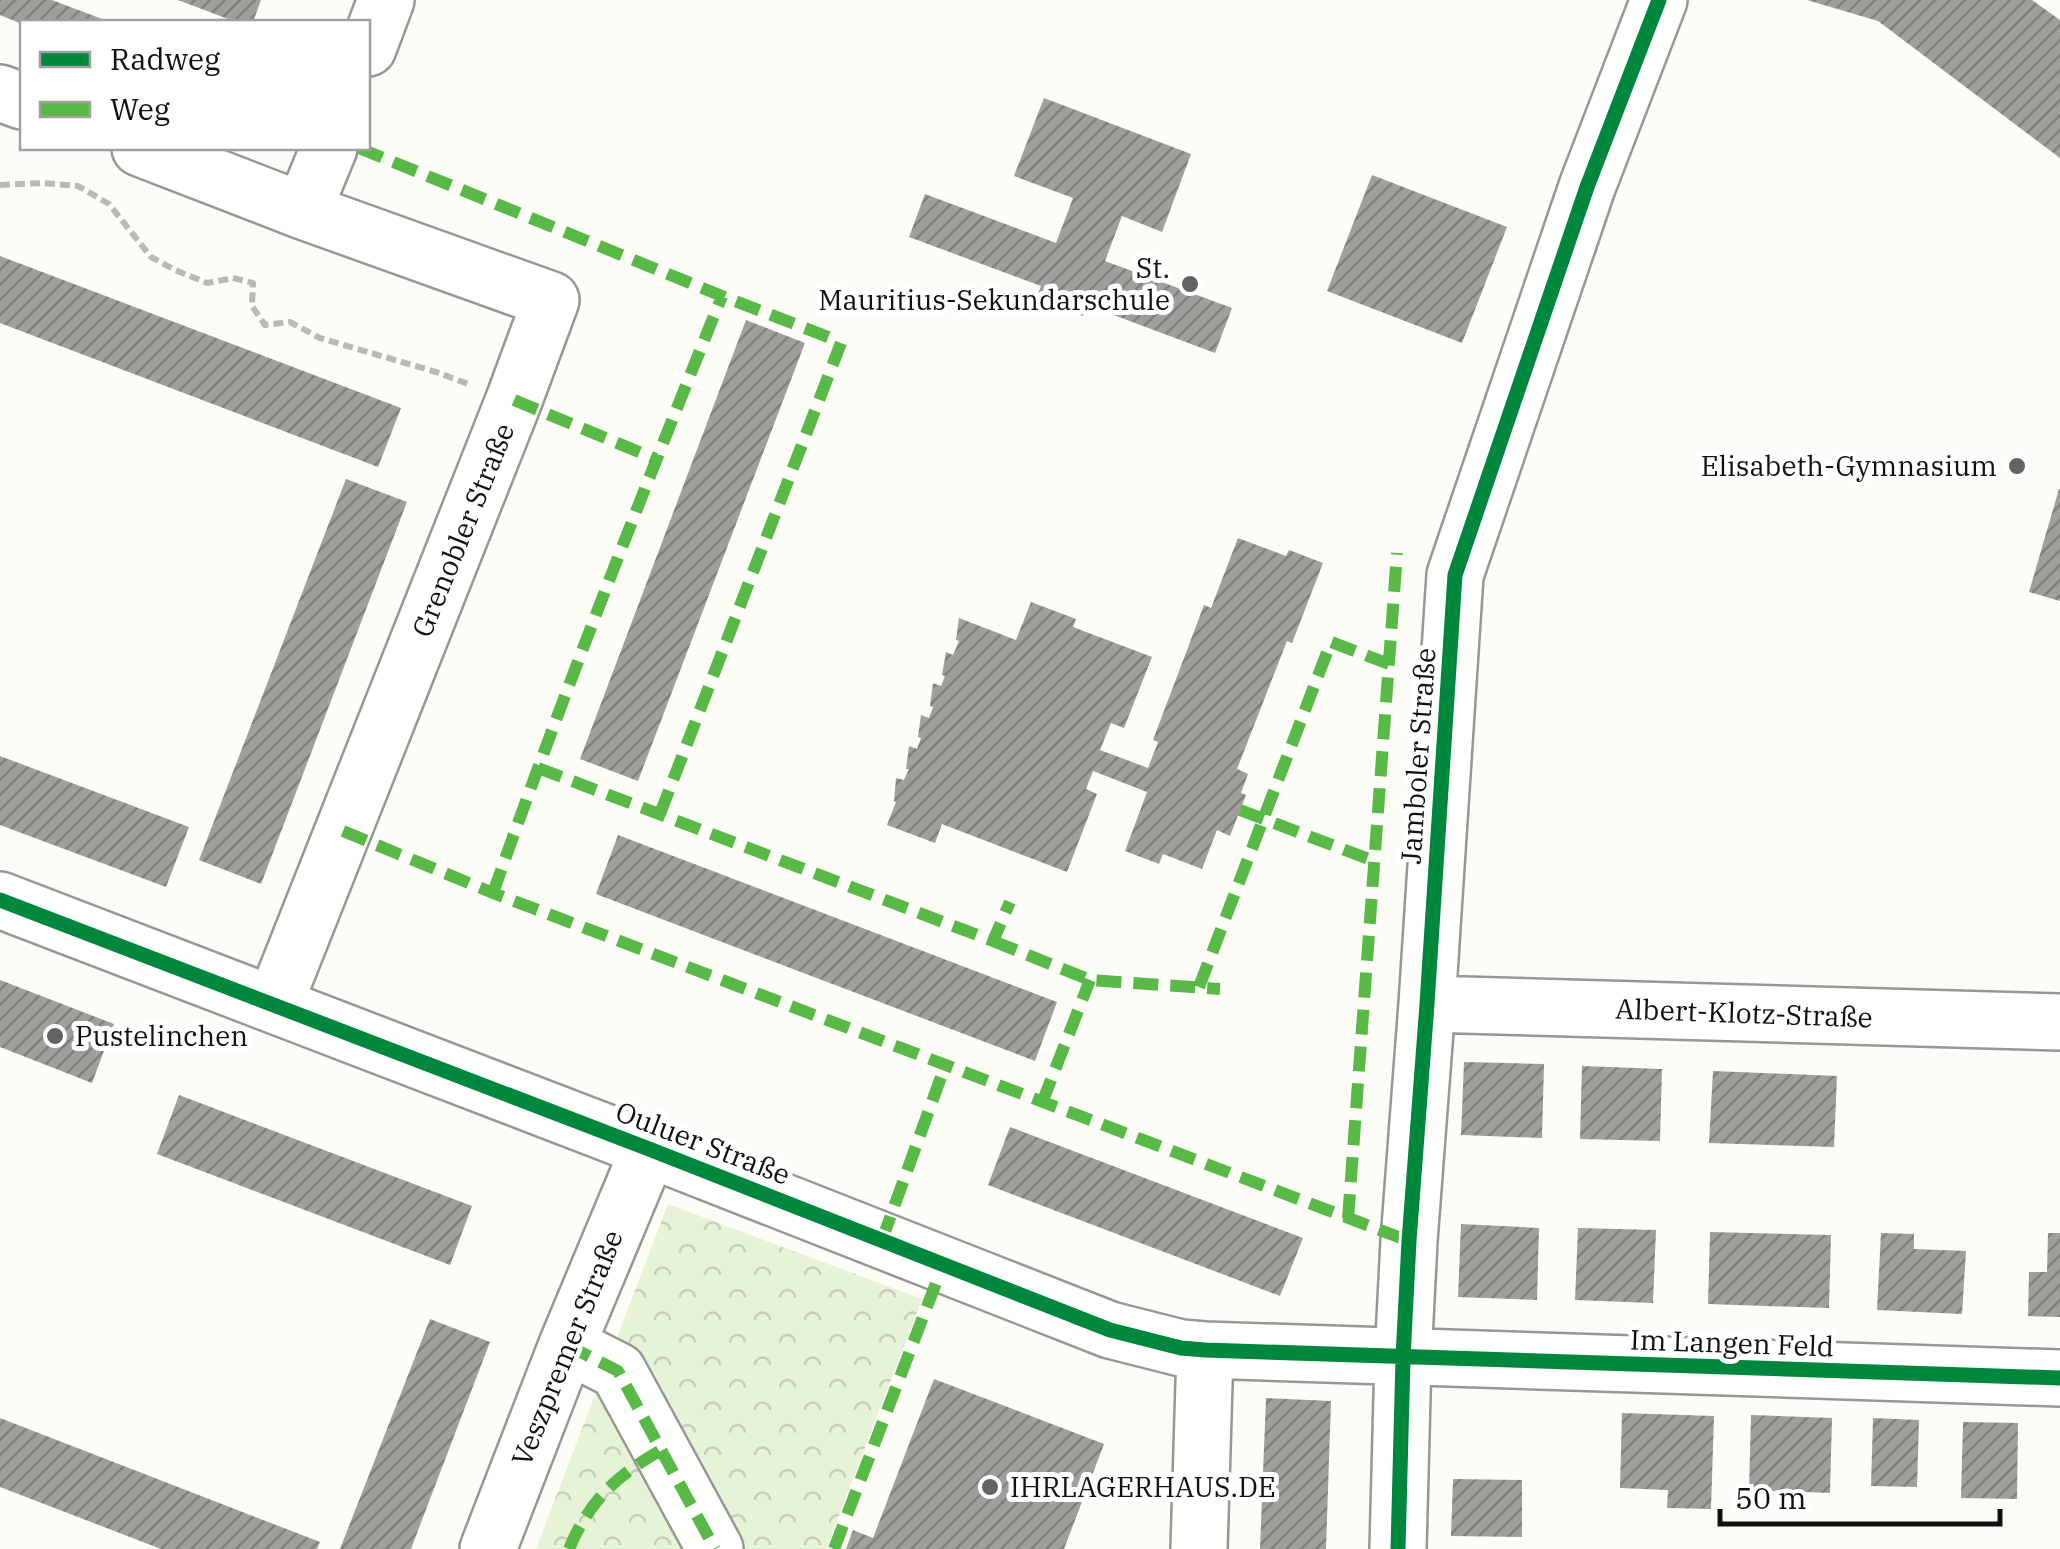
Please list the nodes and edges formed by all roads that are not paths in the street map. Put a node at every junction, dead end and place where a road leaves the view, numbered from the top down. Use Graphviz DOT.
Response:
graph roads {
  1 [pos="386,0"];
  2 [pos="1659,0"];
  3 [pos="370,43"];
  4 [pos="145,150"];
  5 [pos="328,150"];
  6 [pos="303,210"];
  7 [pos="0,900"];
  8 [pos="1427,1004"];
  9 [pos="274,1005"];
  10 [pos="2060,1022"];
  11 [pos="649,1149"];
  12 [pos="567,1345"];
  13 [pos="1205,1350"];
  14 [pos="1403,1358"];
  15 [pos="2060,1378"];
  16 [pos="488,1549"];
  17 [pos="715,1549"];
  18 [pos="1199,1549"];
  19 [pos="1398,1549"];
  1 -- 3 [label="street"];
  2 -- 8 [label="street, Jamboler Straße"];
  4 -- 6 [label="street, Grenobler Straße"];
  5 -- 6 [label="street"];
  6 -- 9 [label="street, Grenobler Straße"];
  7 -- 9 [label="street, Ouluer Straße"];
  8 -- 10 [label="street, Albert-Klotz-Straße"];
  8 -- 14 [label="street, Jamboler Straße"];
  9 -- 11 [label="street, Ouluer Straße"];
  11 -- 12 [label="street, Veszpremer Straße"];
  11 -- 13 [label="street, Ouluer Straße"];
  12 -- 16 [label="street, Veszpremer Straße"];
  12 -- 17 [label="street"];
  13 -- 14 [label="street, Ouluer Straße"];
  13 -- 18 [label="street"];
  14 -- 15 [label="street, Im Langen Feld"];
  14 -- 19 [label="street, Jamboler Straße"];
}
